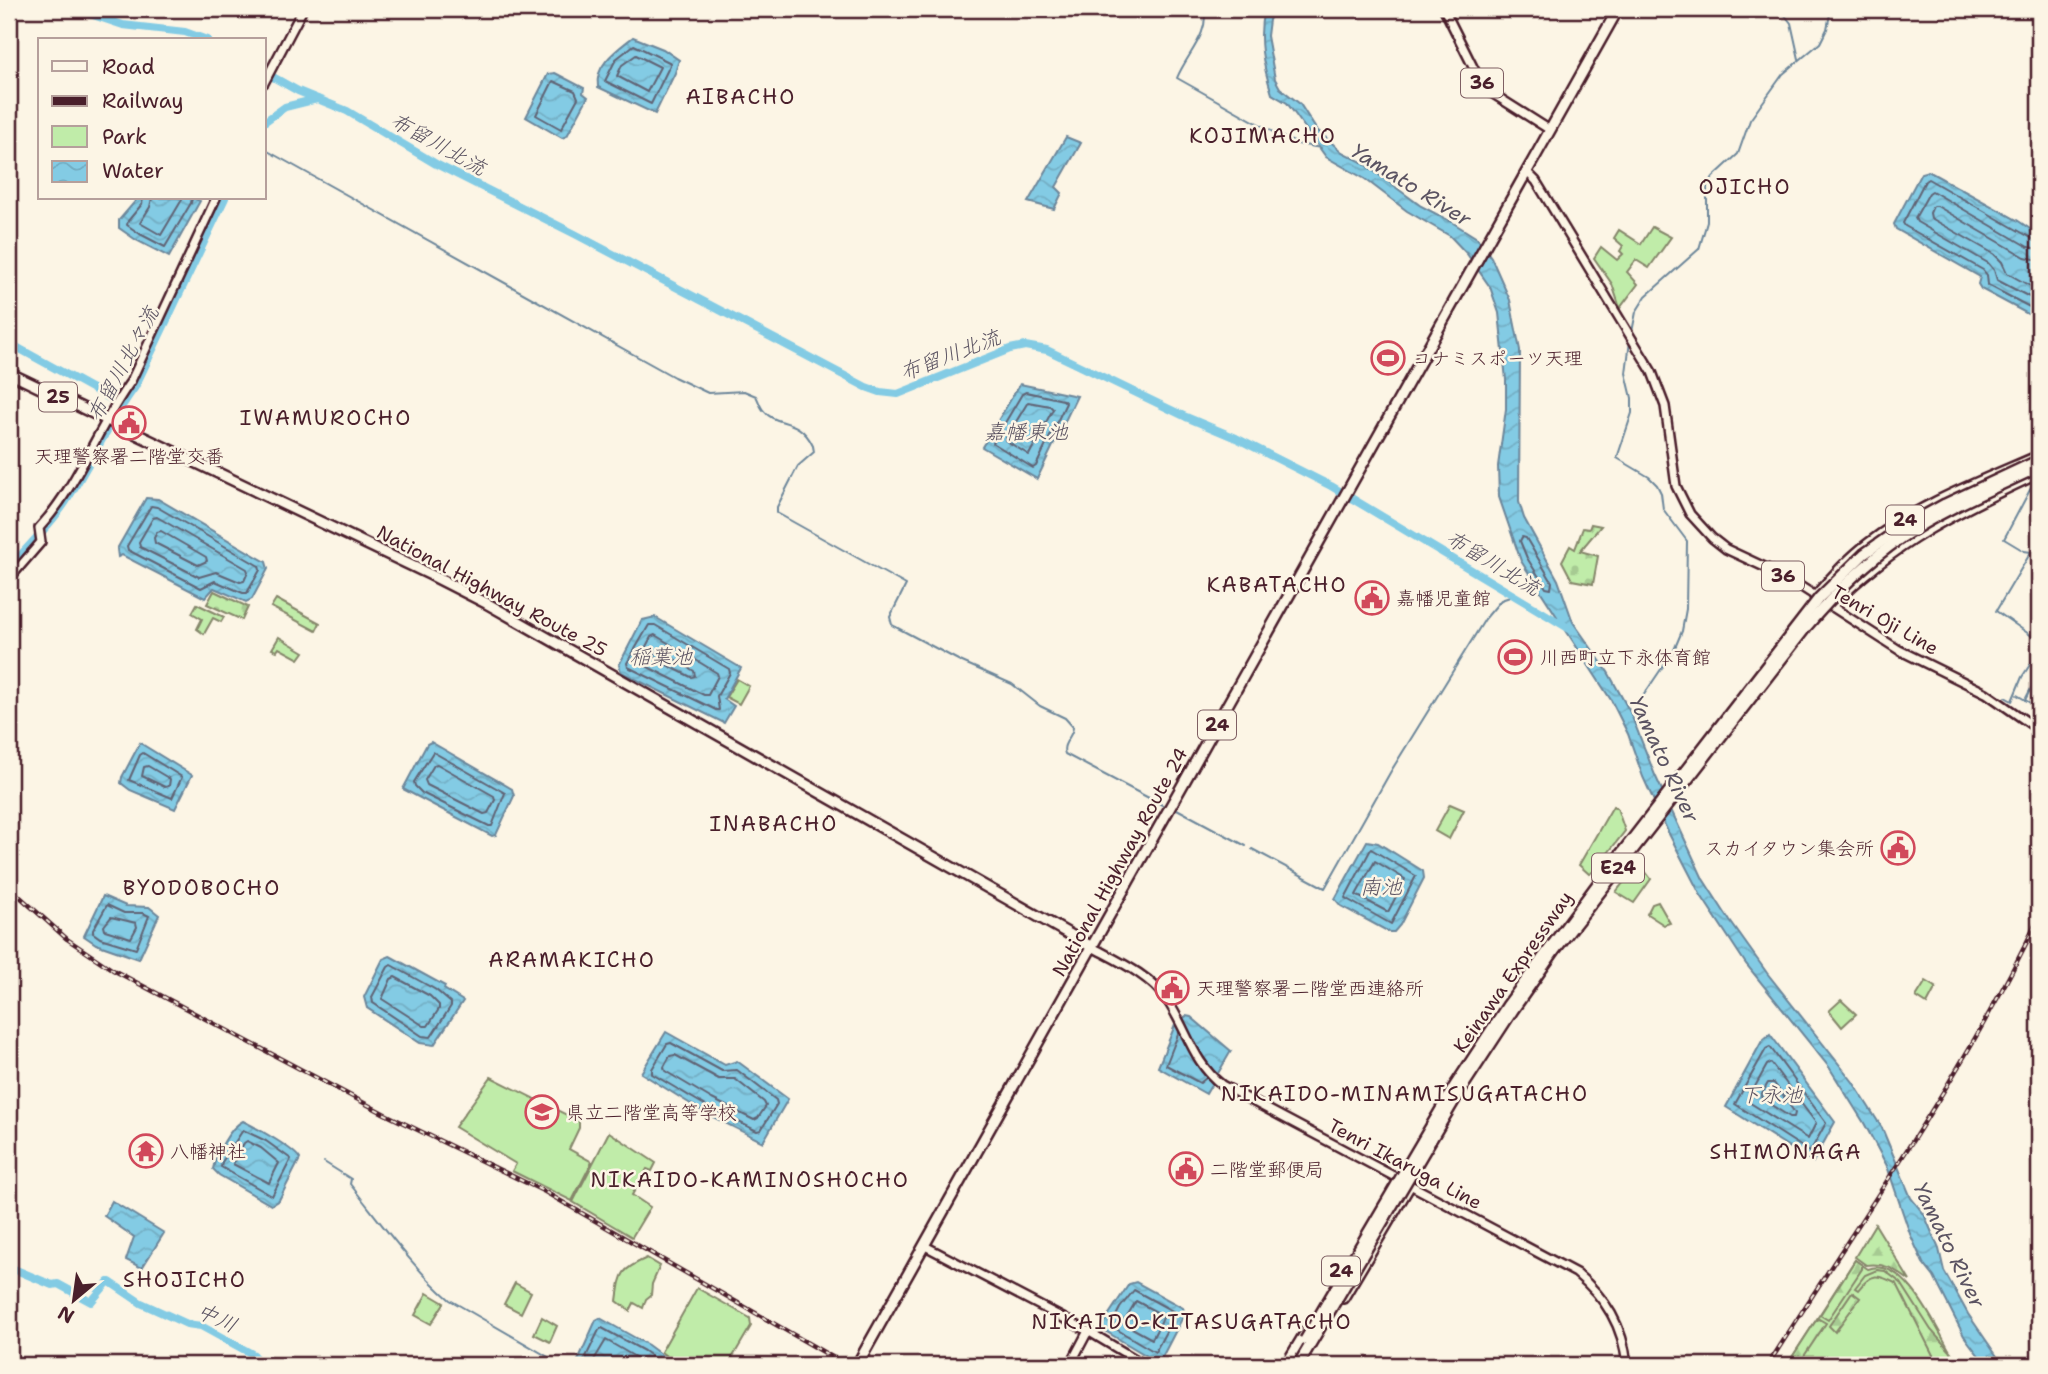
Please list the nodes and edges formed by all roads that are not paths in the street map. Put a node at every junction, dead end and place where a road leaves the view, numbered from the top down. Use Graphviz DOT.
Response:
graph roads {
  1 [pos="303,9"];
  2 [pos="1444,9"];
  3 [pos="1619,9"];
  4 [pos="266,78"];
  5 [pos="1550,130"];
  6 [pos="1527,172"];
  7 [pos="215,200"];
  8 [pos="9,373"];
  9 [pos="110,421"];
  10 [pos="2039,458"];
  11 [pos="2039,467"];
  12 [pos="2039,473"];
  13 [pos="9,579"];
  14 [pos="1815,597"];
  15 [pos="1830,606"];
  16 [pos="2039,730"];
  17 [pos="1092,947"];
  18 [pos="1395,1178"];
  19 [pos="1410,1185"];
  20 [pos="922,1250"];
  21 [pos="1088,1331"];
  22 [pos="1305,1340"];
  23 [pos="858,1365"];
  24 [pos="1070,1365"];
  25 [pos="1145,1365"];
  26 [pos="1289,1365"];
  27 [pos="1300,1365"];
  28 [pos="1627,1365"];
  1 -- 4 [label="main road"];
  2 -- 5 [label="main road, 36"];
  3 -- 5 [label="highway, National Highway Route 24 / 24"];
  5 -- 6 [label="highway, National Highway Route 24 / 24"];
  6 -- 14 [label="main road, Tenri Oji Line / 36"];
  6 -- 17 [label="highway, National Highway Route 24 / 24"];
  7 -- 9 [label="main road"];
  8 -- 9 [label="highway, National Highway Route 25 / 25"];
  9 -- 13 [label="main road"];
  9 -- 17 [label="highway, National Highway Route 25 / 25"];
  10 -- 14 [label="highway, 24, bridge"];
  10 -- 22 [label="highway, Keinawa Expressway / E24, bridge"];
  11 -- 27 [label="highway, Keinawa Expressway / E24, bridge"];
  12 -- 15 [label="highway, 24"];
  14 -- 15 [label="main road, Tenri Oji Line / 36"];
  15 -- 16 [label="main road, Tenri Oji Line / 36"];
  17 -- 18 [label="main road, Tenri Ikaruga Line"];
  17 -- 20 [label="highway, National Highway Route 24 / 24"];
  18 -- 19 [label="main road, Tenri Ikaruga Line"];
  18 -- 26 [label="highway, 24"];
  19 -- 27 [label="highway, 24"];
  19 -- 28 [label="main road, Tenri Ikaruga Line"];
  20 -- 21 [label="main road"];
  20 -- 23 [label="highway, National Highway Route 24 / 24"];
  21 -- 24 [label="main road"];
  21 -- 25 [label="main road"];
  22 -- 26 [label="highway, 24"];
}
